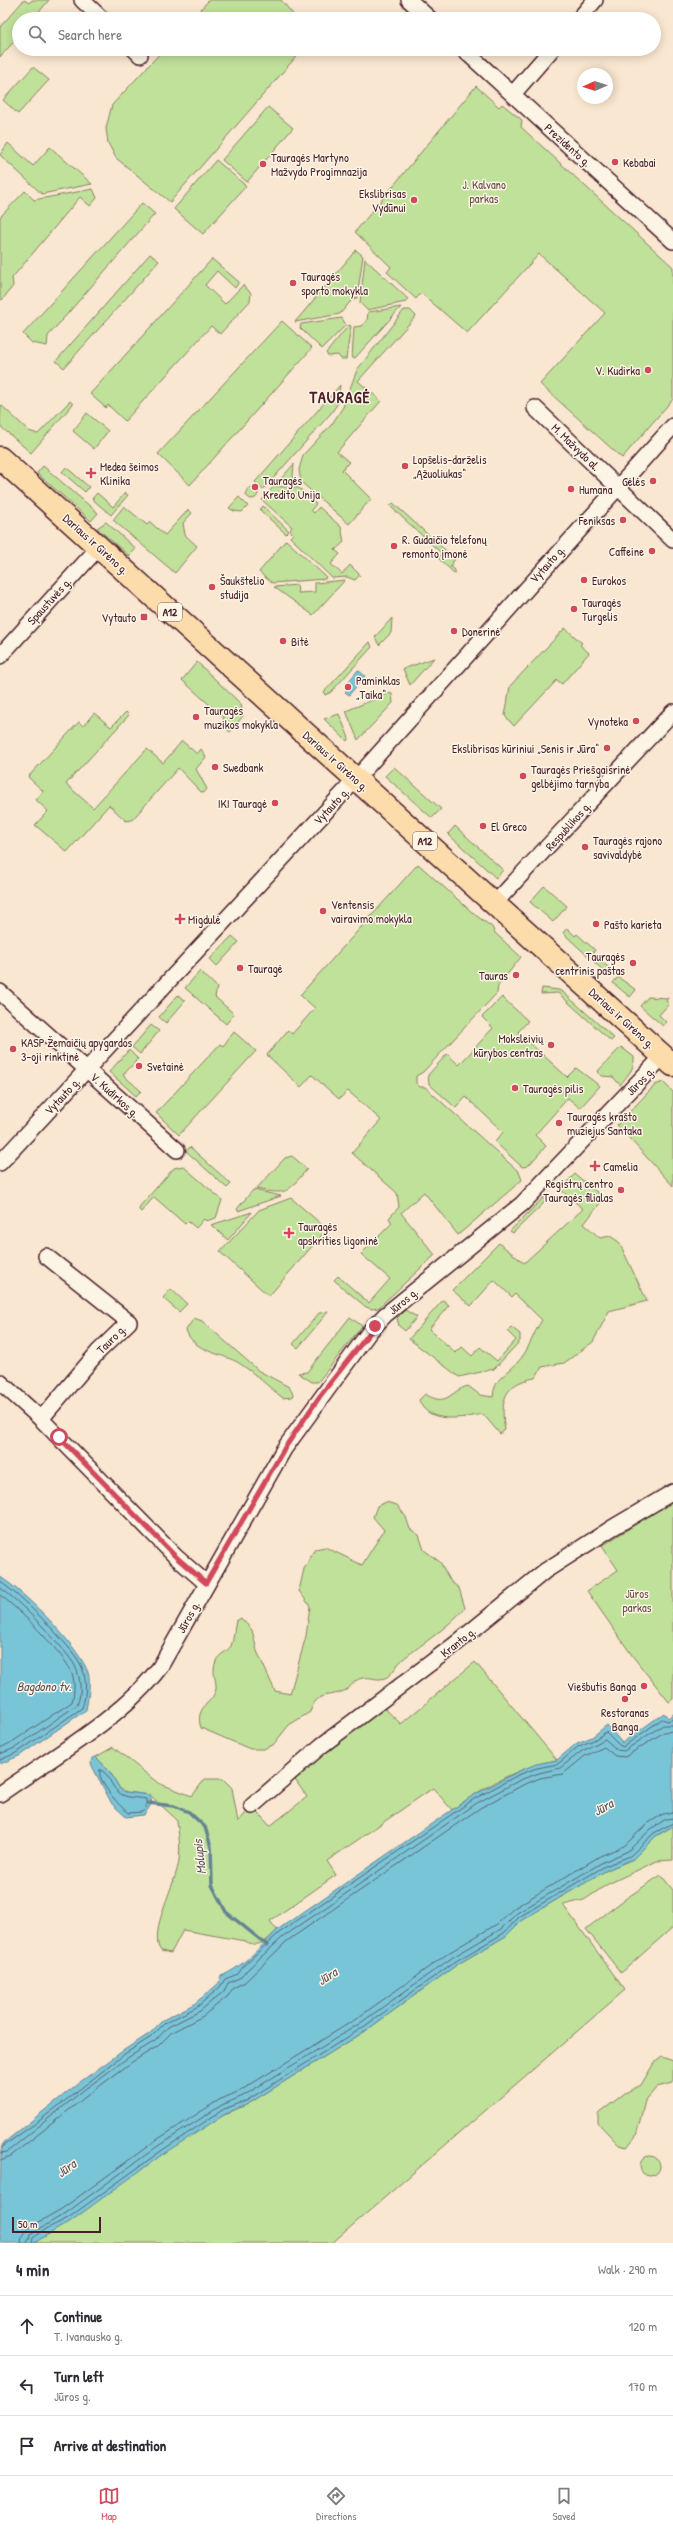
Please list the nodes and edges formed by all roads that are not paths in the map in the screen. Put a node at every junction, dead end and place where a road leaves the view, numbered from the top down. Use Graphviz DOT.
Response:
graph roads {
  1 [pos="82,0"];
  2 [pos="409,0"];
  3 [pos="595,0"];
  4 [pos="95,12"];
  5 [pos="422,12"];
  6 [pos="585,12"];
  7 [pos="471,56"];
  8 [pos="546,56"];
  9 [pos="513,94"];
  10 [pos="673,241"];
  11 [pos="535,408"];
  12 [pos="673,426"];
  13 [pos="0,458"];
  14 [pos="617,487"];
  15 [pos="673,540"];
  16 [pos="99,547"];
  17 [pos="0,656"];
  18 [pos="673,712"];
  19 [pos="356,779"];
  20 [pos="494,904"];
  21 [pos="0,992"];
  22 [pos="668,1060"];
  23 [pos="87,1070"];
  24 [pos="177,1150"];
  25 [pos="0,1163"];
  26 [pos="46,1256"];
  27 [pos="0,1382"];
  28 [pos="41,1419"];
  29 [pos="673,1492"];
  30 [pos="206,1583"];
  31 [pos="0,1794"];
  32 [pos="252,1806"];
  1 -- 4 [label="street"];
  2 -- 5 [label="street"];
  3 -- 6 [label="street"];
  7 -- 9 [label="street, Prezidento g."];
  8 -- 9 [label="street"];
  9 -- 10 [label="street, Prezidento g."];
  11 -- 14 [label="street, M. Mažvydo al."];
  12 -- 14 [label="street, Vytauto g."];
  13 -- 16 [label="highway, Dariaus ir Girėno g. / A12"];
  14 -- 15 [label="street, M. Mažvydo al."];
  14 -- 19 [label="street, Vytauto g."];
  16 -- 17 [label="street, Spaustuvės g."];
  16 -- 19 [label="highway, Dariaus ir Girėno g. / A12"];
  18 -- 20 [label="street, Respublikos g."];
  19 -- 20 [label="highway, Dariaus ir Girėno g. / A12"];
  19 -- 23 [label="street, Vytauto g."];
  20 -- 22 [label="highway, Dariaus ir Girėno g. / A12"];
  21 -- 23 [label="street, V. Kudirkos g."];
  22 -- 30 [label="street, Jūros g."];
  23 -- 24 [label="street, V. Kudirkos g."];
  23 -- 25 [label="street, Vytauto g."];
  26 -- 28 [label="street, Tauro g."];
  27 -- 28 [label="street"];
  28 -- 30 [label="street"];
  29 -- 32 [label="street, Kranto g."];
  30 -- 31 [label="street, Jūros g."];
}
